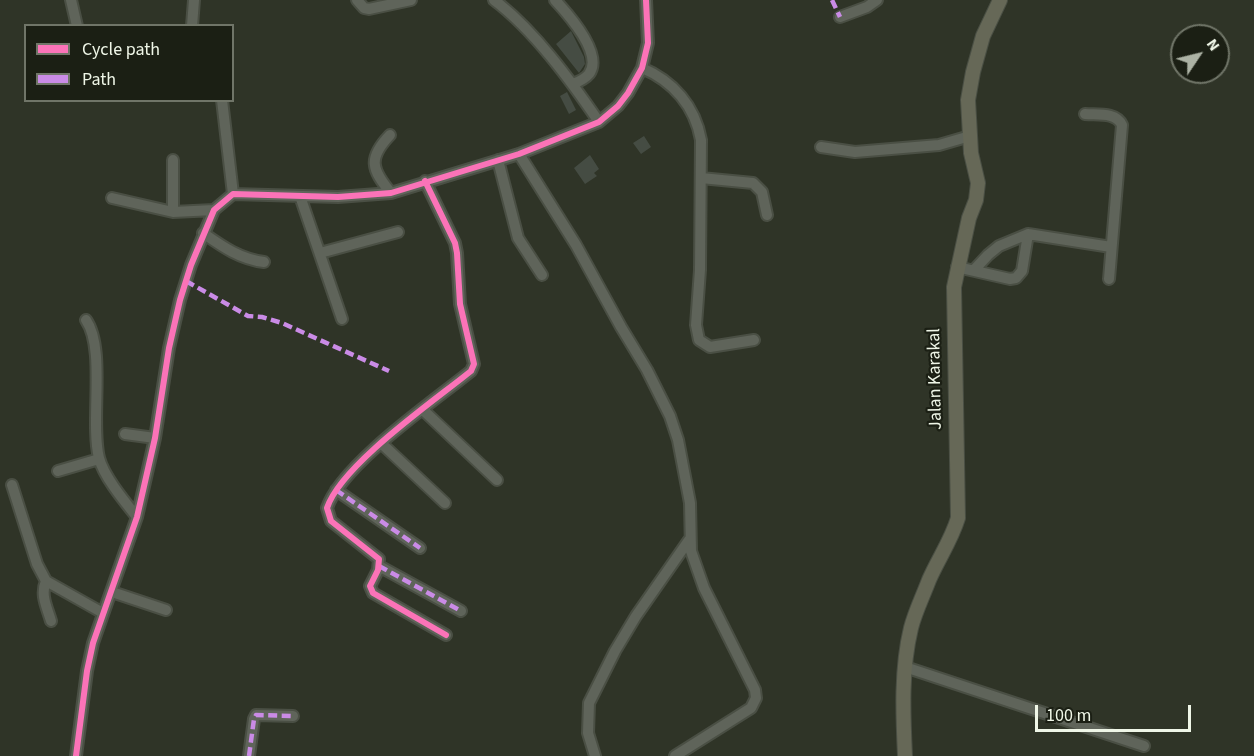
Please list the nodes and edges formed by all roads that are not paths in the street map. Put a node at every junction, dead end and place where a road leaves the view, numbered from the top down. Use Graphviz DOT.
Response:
graph roads {
  1 [pos="71,0"];
  2 [pos="195,0"];
  3 [pos="357,0"];
  4 [pos="411,0"];
  5 [pos="494,0"];
  6 [pos="555,0"];
  7 [pos="646,0"];
  8 [pos="877,0"];
  9 [pos="1000,0"];
  10 [pos="840,17"];
  11 [pos="77,24"];
  12 [pos="192,24"];
  13 [pos="642,68"];
  14 [pos="573,84"];
  15 [pos="222,102"];
  16 [pos="1085,114"];
  17 [pos="599,122"];
  18 [pos="390,135"];
  19 [pos="970,136"];
  20 [pos="821,147"];
  21 [pos="519,154"];
  22 [pos="173,160"];
  23 [pos="498,160"];
  24 [pos="700,178"];
  25 [pos="425,181"];
  26 [pos="391,193"];
  27 [pos="233,194"];
  28 [pos="300,196"];
  29 [pos="112,198"];
  30 [pos="213,210"];
  31 [pos="173,212"];
  32 [pos="767,215"];
  33 [pos="398,232"];
  34 [pos="203,233"];
  35 [pos="1028,234"];
  36 [pos="1111,247"];
  37 [pos="320,253"];
  38 [pos="264,262"];
  39 [pos="957,267"];
  40 [pos="974,270"];
  41 [pos="542,275"];
  42 [pos="1109,279"];
  43 [pos="342,319"];
  44 [pos="86,320"];
  45 [pos="754,340"];
  46 [pos="423,410"];
  47 [pos="125,434"];
  48 [pos="155,438"];
  49 [pos="381,443"];
  50 [pos="99,459"];
  51 [pos="58,471"];
  52 [pos="497,480"];
  53 [pos="12,485"];
  54 [pos="336,490"];
  55 [pos="445,503"];
  56 [pos="137,517"];
  57 [pos="689,540"];
  58 [pos="420,548"];
  59 [pos="380,566"];
  60 [pos="46,581"];
  61 [pos="112,592"];
  62 [pos="166,610"];
  63 [pos="461,611"];
  64 [pos="103,613"];
  65 [pos="51,621"];
  66 [pos="446,635"];
  67 [pos="905,667"];
  68 [pos="293,716"];
  69 [pos="1144,746"];
  70 [pos="76,756"];
  71 [pos="249,756"];
  72 [pos="595,756"];
  73 [pos="675,756"];
  74 [pos="905,756"];
  1 -- 11 [label="street"];
  2 -- 12 [label="street"];
  3 -- 4 [label="street"];
  5 -- 14 [label="street"];
  6 -- 14 [label="street"];
  7 -- 13 [label="street"];
  8 -- 10 [label="street"];
  9 -- 19 [label="main road, Jalan Karakal"];
  13 -- 17 [label="street"];
  13 -- 24 [label="street"];
  14 -- 17 [label="street"];
  15 -- 27 [label="street"];
  16 -- 36 [label="street"];
  17 -- 21 [label="street"];
  18 -- 26 [label="street"];
  19 -- 20 [label="street"];
  19 -- 39 [label="main road, Jalan Karakal"];
  21 -- 23 [label="street"];
  21 -- 57 [label="street"];
  22 -- 31 [label="street"];
  23 -- 25 [label="street"];
  23 -- 41 [label="street"];
  24 -- 32 [label="street"];
  24 -- 45 [label="street"];
  25 -- 26 [label="street"];
  25 -- 46 [label="street"];
  26 -- 28 [label="street"];
  27 -- 28 [label="street"];
  27 -- 30 [label="street"];
  28 -- 37 [label="street"];
  29 -- 31 [label="street"];
  30 -- 31 [label="street"];
  30 -- 34 [label="street"];
  33 -- 37 [label="street"];
  34 -- 38 [label="street"];
  34 -- 48 [label="street"];
  35 -- 36 [label="street"];
  35 -- 40 [label="street"];
  35 -- 40 [label="street"];
  36 -- 42 [label="street"];
  37 -- 43 [label="street"];
  39 -- 40 [label="street"];
  39 -- 67 [label="main road, Jalan Karakal"];
  44 -- 50 [label="street"];
  46 -- 49 [label="street"];
  46 -- 52 [label="street"];
  47 -- 48 [label="street"];
  48 -- 56 [label="street"];
  49 -- 54 [label="street"];
  49 -- 55 [label="street"];
  50 -- 51 [label="street"];
  50 -- 56 [label="street"];
  53 -- 60 [label="street"];
  54 -- 58 [label="street"];
  54 -- 59 [label="street"];
  56 -- 61 [label="street"];
  57 -- 72 [label="street"];
  57 -- 73 [label="street"];
  59 -- 63 [label="street"];
  59 -- 66 [label="street"];
  60 -- 64 [label="street"];
  60 -- 65 [label="street"];
  61 -- 62 [label="street"];
  61 -- 64 [label="street"];
  64 -- 70 [label="street"];
  67 -- 69 [label="street"];
  67 -- 74 [label="main road, Jalan Karakal"];
  68 -- 71 [label="street"];
}
